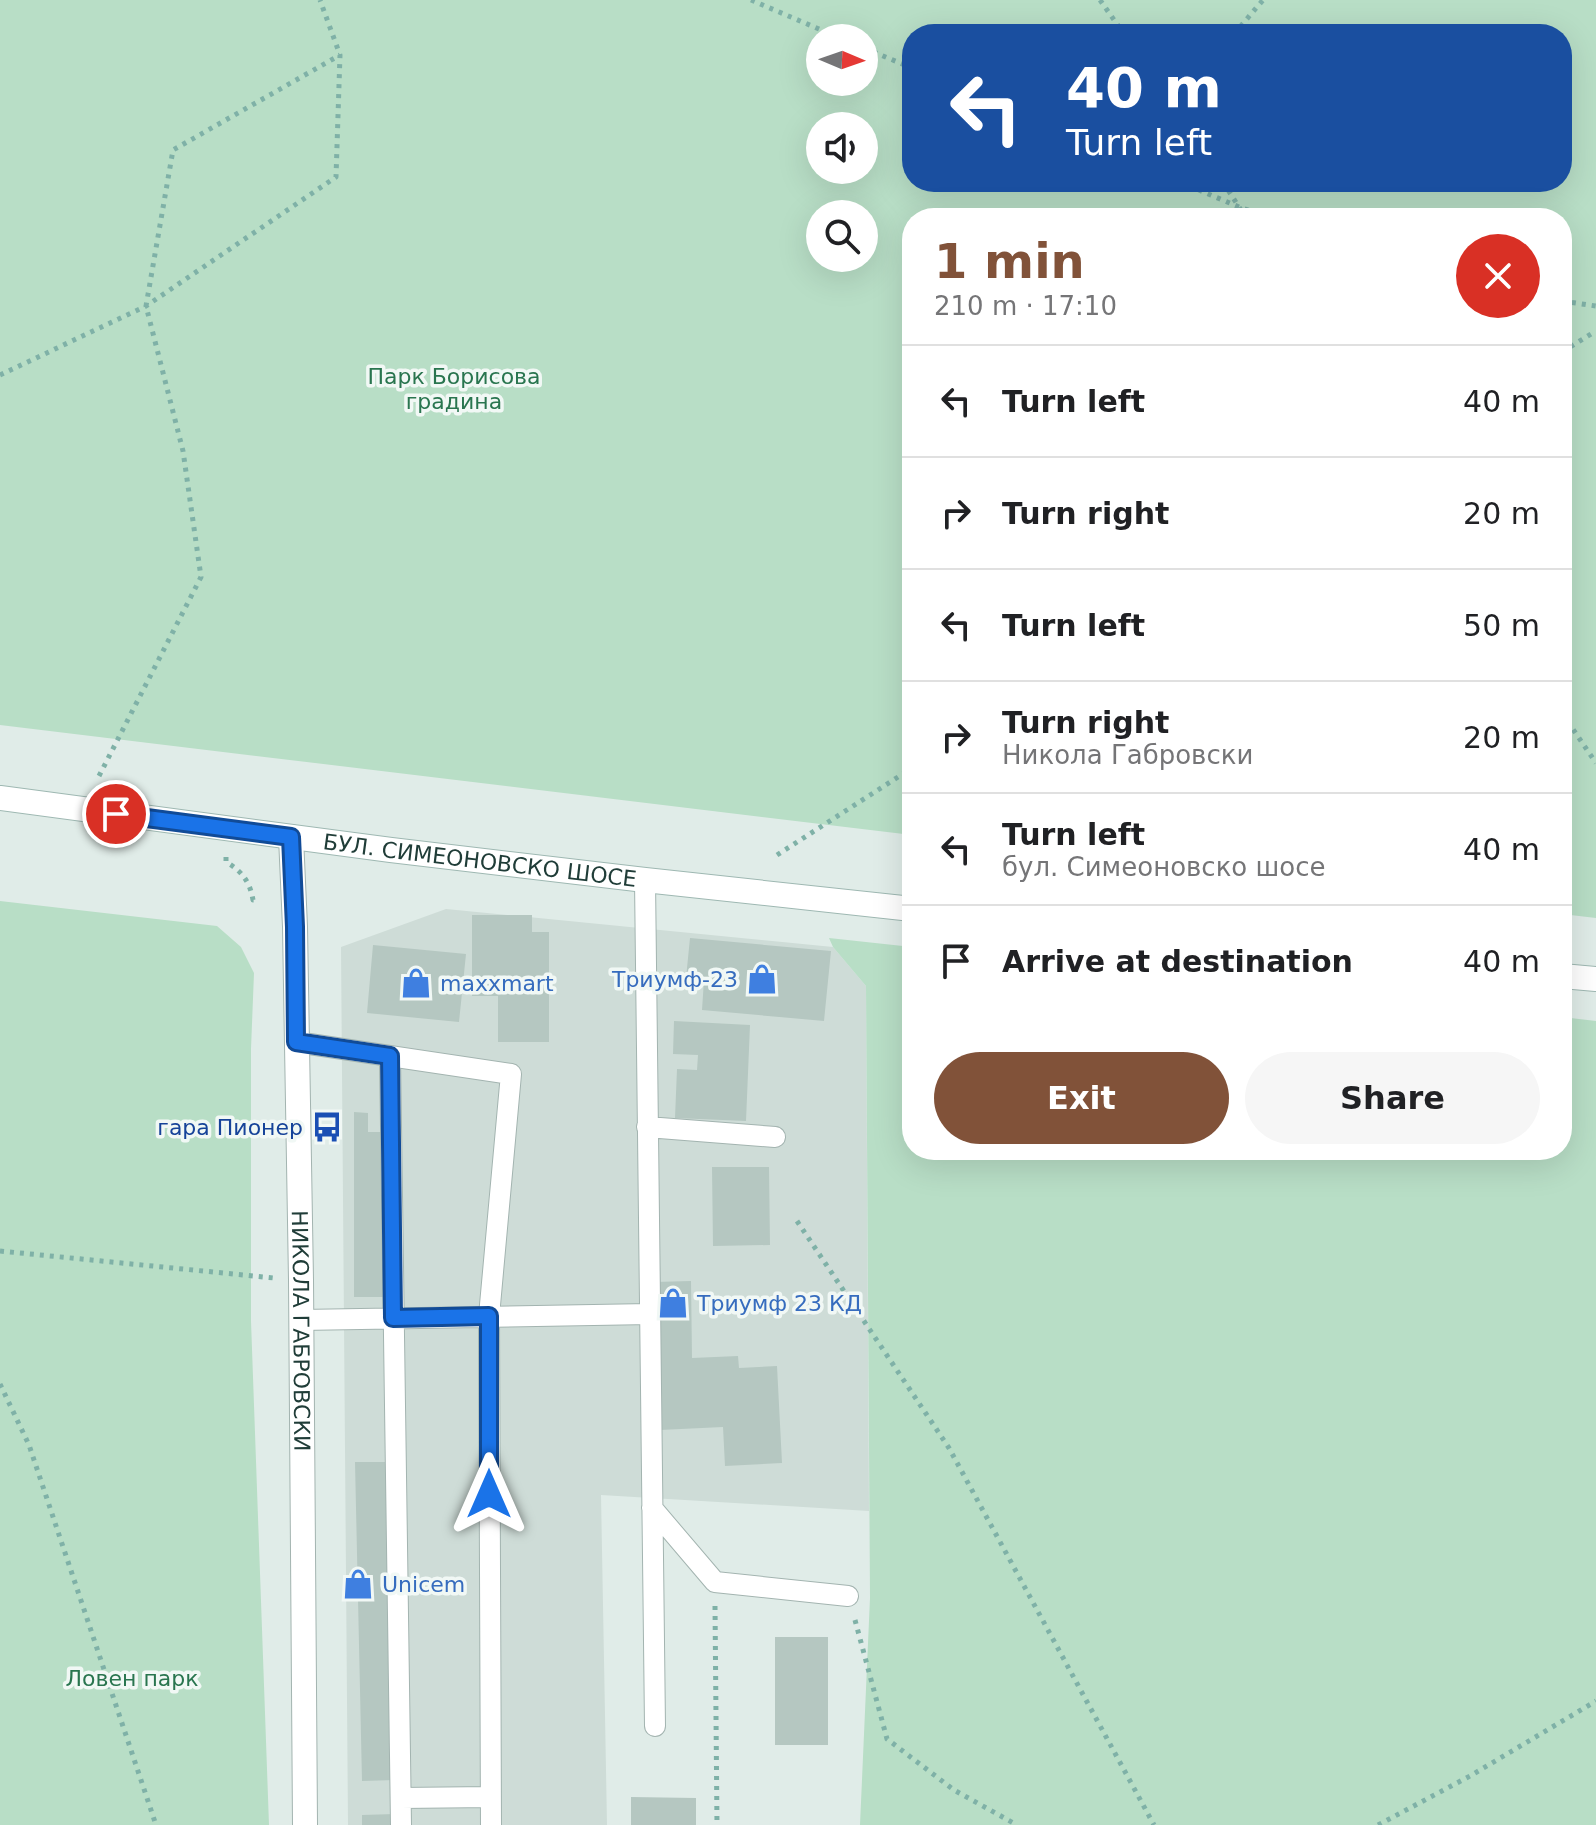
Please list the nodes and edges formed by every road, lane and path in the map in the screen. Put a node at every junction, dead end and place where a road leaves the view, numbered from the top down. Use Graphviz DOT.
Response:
graph roads {
  1 [pos="320,0"];
  2 [pos="751,0"];
  3 [pos="1100,0"];
  4 [pos="1263,0"];
  5 [pos="807,24"];
  6 [pos="1117,24"];
  7 [pos="1243,24"];
  8 [pos="878,54"];
  9 [pos="340,55"];
  10 [pos="902,64"];
  11 [pos="1204,192"];
  12 [pos="1229,192"];
  13 [pos="1239,207"];
  14 [pos="1242,208"];
  15 [pos="1572,302"];
  16 [pos="146,306"];
  17 [pos="1596,306"];
  18 [pos="1596,331"];
  19 [pos="1572,346"];
  20 [pos="0,375"];
  21 [pos="1572,728"];
  22 [pos="1596,763"];
  23 [pos="902,774"];
  24 [pos="99,776"];
  25 [pos="0,798"];
  26 [pos="291,837"];
  27 [pos="777,855"];
  28 [pos="226,862"];
  29 [pos="645,880"];
  30 [pos="257,900"];
  31 [pos="902,908"];
  32 [pos="1572,977"];
  33 [pos="1596,979"];
  34 [pos="296,1042"];
  35 [pos="390,1056"];
  36 [pos="647,1127"];
  37 [pos="775,1137"];
  38 [pos="797,1221"];
  39 [pos="0,1251"];
  40 [pos="301,1280"];
  41 [pos="650,1314"];
  42 [pos="489,1316"];
  43 [pos="393,1318"];
  44 [pos="301,1320"];
  45 [pos="0,1384"];
  46 [pos="652,1508"];
  47 [pos="715,1582"];
  48 [pos="848,1596"];
  49 [pos="1596,1701"];
  50 [pos="655,1726"];
  51 [pos="490,1797"];
  52 [pos="401,1798"];
  53 [pos="156,1825"];
  54 [pos="305,1825"];
  55 [pos="401,1825"];
  56 [pos="491,1825"];
  57 [pos="717,1825"];
  58 [pos="1017,1825"];
  59 [pos="1154,1825"];
  60 [pos="1378,1825"];
  1 -- 9 [label="path"];
  2 -- 5 [label="path"];
  3 -- 6 [label="path"];
  4 -- 7 [label="path"];
  8 -- 10 [label="path"];
  9 -- 16 [label="path"];
  9 -- 16 [label="path"];
  11 -- 13 [label="path"];
  12 -- 13 [label="path"];
  13 -- 14 [label="path"];
  15 -- 17 [label="path"];
  16 -- 20 [label="path"];
  16 -- 24 [label="path"];
  18 -- 19 [label="path"];
  21 -- 22 [label="path"];
  23 -- 27 [label="path"];
  25 -- 26 [label="street, БУЛ. СИМЕОНОВСКО ШОСЕ"];
  26 -- 29 [label="street, БУЛ. СИМЕОНОВСКО ШОСЕ"];
  26 -- 34 [label="street, НИКОЛА ГАБРОВСКИ"];
  28 -- 30 [label="path"];
  29 -- 31 [label="street, БУЛ. СИМЕОНОВСКО ШОСЕ"];
  29 -- 36 [label="lane"];
  32 -- 33 [label="street"];
  34 -- 35 [label="lane"];
  34 -- 40 [label="street, НИКОЛА ГАБРОВСКИ"];
  35 -- 42 [label="lane"];
  35 -- 43 [label="lane"];
  36 -- 37 [label="lane"];
  36 -- 41 [label="lane"];
  38 -- 59 [label="path"];
  39 -- 40 [label="path"];
  40 -- 44 [label="street, НИКОЛА ГАБРОВСКИ"];
  41 -- 42 [label="lane"];
  41 -- 46 [label="lane"];
  42 -- 43 [label="lane"];
  42 -- 51 [label="lane"];
  43 -- 44 [label="lane"];
  43 -- 52 [label="lane"];
  44 -- 54 [label="street, НИКОЛА ГАБРОВСКИ"];
  45 -- 53 [label="path"];
  46 -- 47 [label="lane"];
  46 -- 50 [label="lane"];
  47 -- 48 [label="lane"];
  47 -- 57 [label="path"];
  48 -- 58 [label="path"];
  49 -- 60 [label="path"];
  51 -- 52 [label="lane"];
  51 -- 56 [label="lane"];
  52 -- 55 [label="lane"];
}
